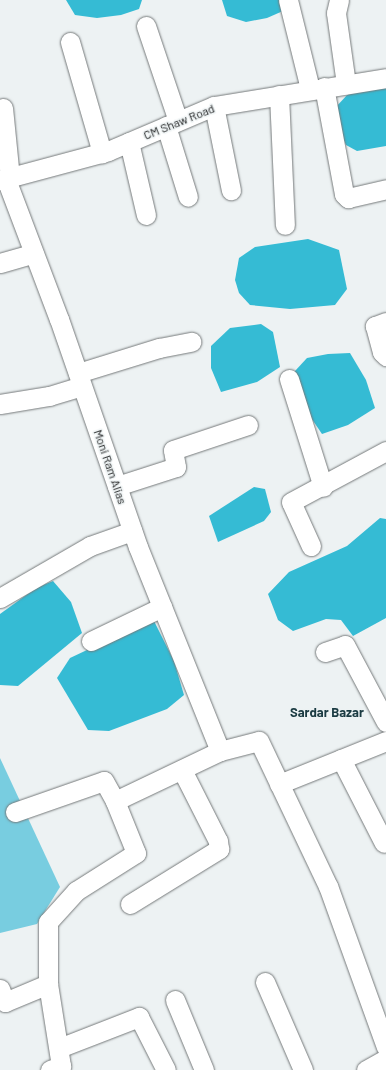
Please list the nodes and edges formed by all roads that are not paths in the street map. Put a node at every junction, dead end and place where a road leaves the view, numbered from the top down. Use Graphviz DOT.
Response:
graph roads {
  1 [pos="288,0"];
  2 [pos="339,0"];
  3 [pos="146,26"];
  4 [pos="70,42"];
  5 [pos="386,78"];
  6 [pos="346,84"];
  7 [pos="317,88"];
  8 [pos="279,95"];
  9 [pos="214,106"];
  10 [pos="3,108"];
  11 [pos="172,124"];
  12 [pos="129,142"];
  13 [pos="102,153"];
  14 [pos="5,179"];
  15 [pos="386,189"];
  16 [pos="231,190"];
  17 [pos="188,197"];
  18 [pos="146,215"];
  19 [pos="285,225"];
  20 [pos="34,253"];
  21 [pos="0,263"];
  22 [pos="386,322"];
  23 [pos="191,342"];
  24 [pos="386,356"];
  25 [pos="289,379"];
  26 [pos="80,380"];
  27 [pos="0,404"];
  28 [pos="248,424"];
  29 [pos="386,452"];
  30 [pos="117,486"];
  31 [pos="323,487"];
  32 [pos="132,531"];
  33 [pos="311,546"];
  34 [pos="0,598"];
  35 [pos="162,607"];
  36 [pos="91,641"];
  37 [pos="325,652"];
  38 [pos="386,722"];
  39 [pos="386,741"];
  40 [pos="220,751"];
  41 [pos="341,759"];
  42 [pos="182,770"];
  43 [pos="279,784"];
  44 [pos="115,801"];
  45 [pos="15,812"];
  46 [pos="384,843"];
  47 [pos="130,904"];
  48 [pos="265,982"];
  49 [pos="48,984"];
  50 [pos="0,989"];
  51 [pos="175,1000"];
  52 [pos="384,1037"];
  53 [pos="386,1059"];
  54 [pos="58,1063"];
  55 [pos="166,1070"];
  56 [pos="204,1070"];
  57 [pos="304,1070"];
  58 [pos="366,1070"];
  1 -- 7 [label="street"];
  2 -- 6 [label="street"];
  3 -- 11 [label="street"];
  4 -- 13 [label="street"];
  5 -- 6 [label="street, CM Shaw Road"];
  6 -- 7 [label="street, CM Shaw Road"];
  7 -- 8 [label="street, CM Shaw Road"];
  7 -- 15 [label="street"];
  8 -- 9 [label="street, CM Shaw Road"];
  8 -- 19 [label="street"];
  9 -- 11 [label="street, CM Shaw Road"];
  9 -- 16 [label="street"];
  10 -- 14 [label="street, Moni Ram Alias"];
  11 -- 12 [label="street, CM Shaw Road"];
  11 -- 17 [label="street"];
  12 -- 13 [label="street, CM Shaw Road"];
  12 -- 18 [label="street"];
  13 -- 14 [label="street, CM Shaw Road"];
  14 -- 20 [label="street, Moni Ram Alias"];
  20 -- 21 [label="street"];
  20 -- 26 [label="street, Moni Ram Alias"];
  22 -- 24 [label="street"];
  23 -- 26 [label="street"];
  25 -- 31 [label="street"];
  26 -- 27 [label="street"];
  26 -- 30 [label="street, Moni Ram Alias"];
  28 -- 30 [label="street"];
  29 -- 31 [label="street"];
  30 -- 32 [label="street, Moni Ram Alias"];
  31 -- 33 [label="street"];
  32 -- 34 [label="street"];
  32 -- 35 [label="street, Moni Ram Alias"];
  35 -- 36 [label="street"];
  35 -- 40 [label="street, Moni Ram Alias"];
  37 -- 38 [label="street"];
  39 -- 41 [label="street"];
  40 -- 42 [label="street"];
  40 -- 43 [label="street"];
  41 -- 43 [label="street"];
  41 -- 46 [label="street"];
  42 -- 44 [label="street"];
  42 -- 47 [label="street"];
  43 -- 52 [label="street"];
  44 -- 45 [label="street"];
  44 -- 49 [label="street"];
  48 -- 57 [label="street"];
  49 -- 50 [label="street"];
  49 -- 54 [label="street"];
  51 -- 56 [label="street"];
  53 -- 58 [label="street"];
  54 -- 55 [label="street"];
}
